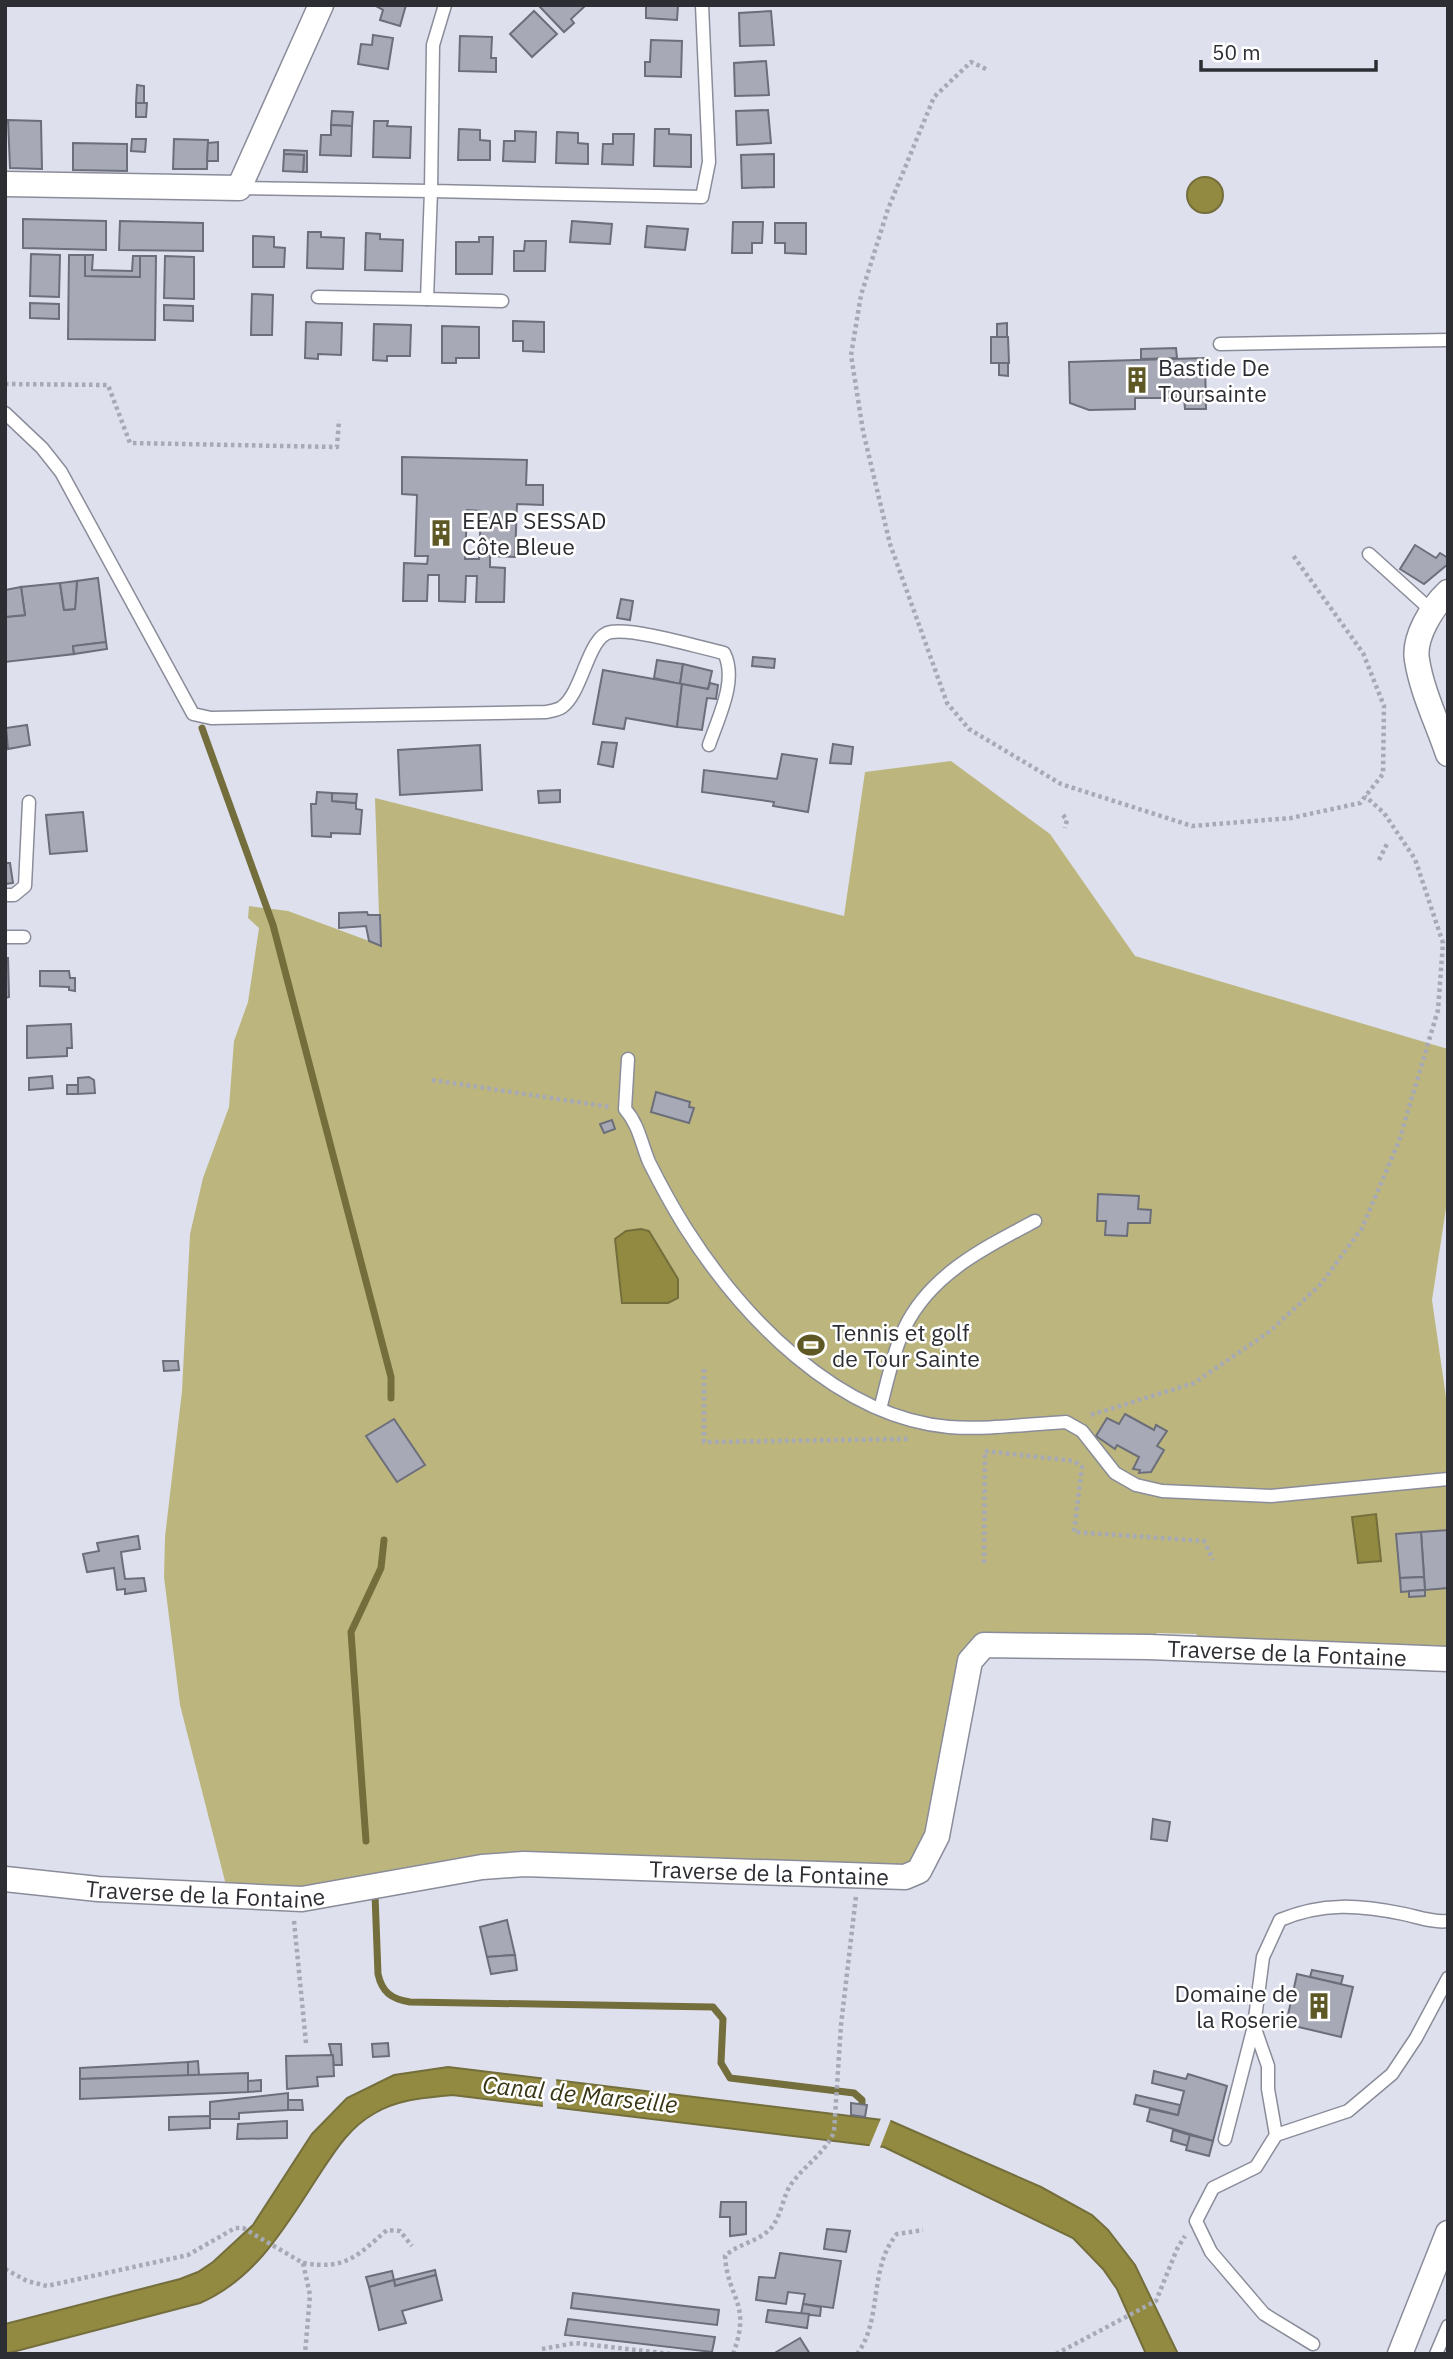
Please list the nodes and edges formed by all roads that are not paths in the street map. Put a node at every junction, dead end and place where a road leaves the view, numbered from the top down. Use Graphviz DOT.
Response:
graph roads {
  1 [pos="321,5"];
  2 [pos="445,5"];
  3 [pos="702,5"];
  4 [pos="5,184"];
  5 [pos="239,188"];
  6 [pos="431,191"];
  7 [pos="318,297"];
  8 [pos="427,299"];
  9 [pos="502,301"];
  10 [pos="1448,340"];
  11 [pos="1220,344"];
  12 [pos="5,414"];
  13 [pos="1369,554"];
  14 [pos="1440,601"];
  15 [pos="709,745"];
  16 [pos="1448,754"];
  17 [pos="29,802"];
  18 [pos="5,895"];
  19 [pos="5,936"];
  20 [pos="24,937"];
  21 [pos="628,1059"];
  22 [pos="1035,1221"];
  23 [pos="880,1409"];
  24 [pos="1448,1479"];
  25 [pos="1448,1659"];
  26 [pos="5,1879"];
  27 [pos="1448,1921"];
  28 [pos="1448,1978"];
  29 [pos="1254,2026"];
  30 [pos="1276,2135"];
  31 [pos="1225,2138"];
  32 [pos="1448,2233"];
  33 [pos="1448,2326"];
  34 [pos="1313,2344"];
  35 [pos="1400,2354"];
  36 [pos="1436,2354"];
  1 -- 5 [label="street"];
  2 -- 6 [label="lane"];
  3 -- 6 [label="lane"];
  4 -- 5 [label="street"];
  5 -- 6 [label="lane"];
  6 -- 8 [label="lane"];
  7 -- 8 [label="lane"];
  8 -- 9 [label="lane"];
  10 -- 11 [label="lane"];
  12 -- 15 [label="lane"];
  13 -- 14 [label="lane"];
  14 -- 16 [label="street"];
  17 -- 18 [label="lane"];
  19 -- 20 [label="lane"];
  21 -- 23 [label="lane"];
  22 -- 23 [label="lane"];
  23 -- 24 [label="lane"];
  25 -- 26 [label="street, Traverse de la Fontaine"];
  27 -- 29 [label="lane"];
  28 -- 30 [label="lane"];
  29 -- 30 [label="lane"];
  29 -- 31 [label="lane"];
  30 -- 34 [label="lane"];
  32 -- 35 [label="street"];
  33 -- 36 [label="lane"];
}
